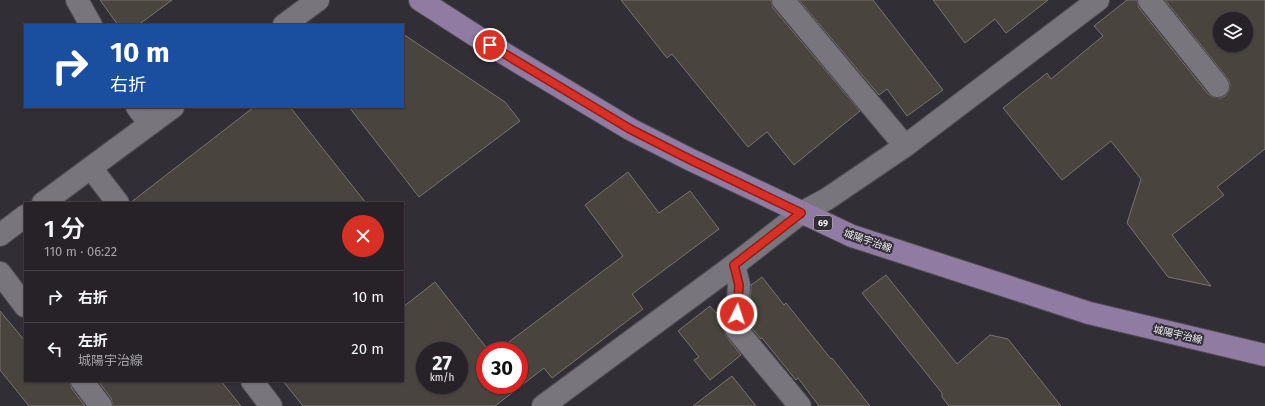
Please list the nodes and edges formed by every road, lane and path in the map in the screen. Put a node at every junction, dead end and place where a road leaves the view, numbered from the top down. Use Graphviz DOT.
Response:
graph roads {
  1 [pos="77,0"];
  2 [pos="318,0"];
  3 [pos="420,0"];
  4 [pos="783,0"];
  5 [pos="1149,0"];
  6 [pos="1086,3"];
  7 [pos="90,24"];
  8 [pos="285,24"];
  9 [pos="1218,86"];
  10 [pos="170,108"];
  11 [pos="143,116"];
  12 [pos="905,146"];
  13 [pos="91,168"];
  14 [pos="44,202"];
  15 [pos="117,202"];
  16 [pos="801,213"];
  17 [pos="24,217"];
  18 [pos="0,235"];
  19 [pos="734,265"];
  20 [pos="0,273"];
  21 [pos="24,305"];
  22 [pos="1265,355"];
  23 [pos="83,382"];
  24 [pos="253,382"];
  25 [pos="101,406"];
  26 [pos="271,406"];
  27 [pos="542,406"];
  28 [pos="800,406"];
  1 -- 7 [label="street"];
  2 -- 8 [label="street"];
  3 -- 16 [label="main road, 城陽宇治線 / 69"];
  4 -- 12 [label="street"];
  5 -- 9 [label="street"];
  6 -- 12 [label="street"];
  10 -- 11 [label="street"];
  11 -- 13 [label="street"];
  12 -- 16 [label="street"];
  13 -- 14 [label="street"];
  13 -- 15 [label="street"];
  16 -- 19 [label="street"];
  16 -- 22 [label="main road, 城陽宇治線 / 69"];
  17 -- 18 [label="street"];
  19 -- 27 [label="street"];
  19 -- 28 [label="street"];
  20 -- 21 [label="street"];
  23 -- 25 [label="street"];
  24 -- 26 [label="street"];
}
